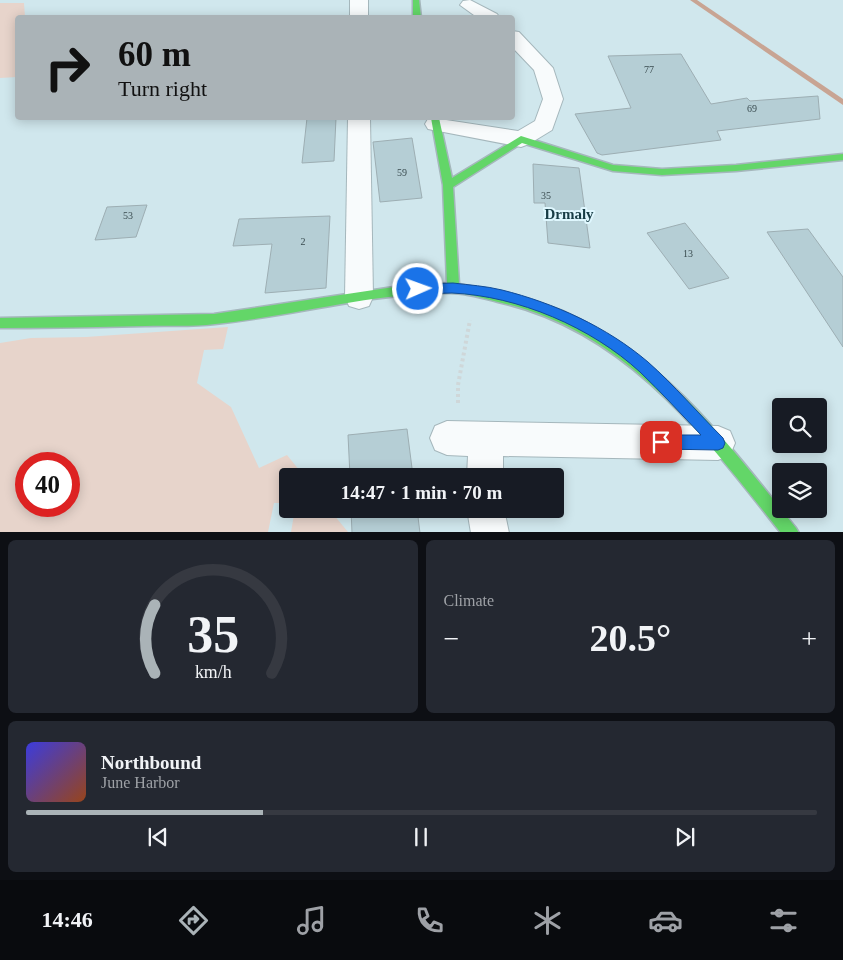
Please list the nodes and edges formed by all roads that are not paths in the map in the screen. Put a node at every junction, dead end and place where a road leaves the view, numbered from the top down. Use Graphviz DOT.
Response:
graph roads {
  1 [pos="359,0"];
  2 [pos="416,0"];
  3 [pos="468,3"];
  4 [pos="359,15"];
  5 [pos="418,15"];
  6 [pos="458,15"];
  7 [pos="486,15"];
  8 [pos="515,39"];
  9 [pos="359,120"];
  10 [pos="436,121"];
  11 [pos="521,139"];
  12 [pos="843,157"];
  13 [pos="448,185"];
  14 [pos="453,288"];
  15 [pos="360,297"];
  16 [pos="0,323"];
  17 [pos="718,443"];
  18 [pos="480,468"];
  19 [pos="488,518"];
  20 [pos="490,532"];
  21 [pos="791,532"];
  1 -- 4 [label="street"];
  2 -- 5 [label="street"];
  3 -- 6 [label="street"];
  3 -- 7 [label="street"];
  8 -- 11 [label="street"];
  9 -- 15 [label="street"];
  10 -- 11 [label="street"];
  10 -- 13 [label="street"];
  11 -- 12 [label="street"];
  11 -- 13 [label="street"];
  13 -- 14 [label="street"];
  14 -- 15 [label="street"];
  14 -- 17 [label="street"];
  15 -- 16 [label="street"];
  17 -- 18 [label="street"];
  17 -- 21 [label="street"];
  19 -- 20 [label="street"];
}
